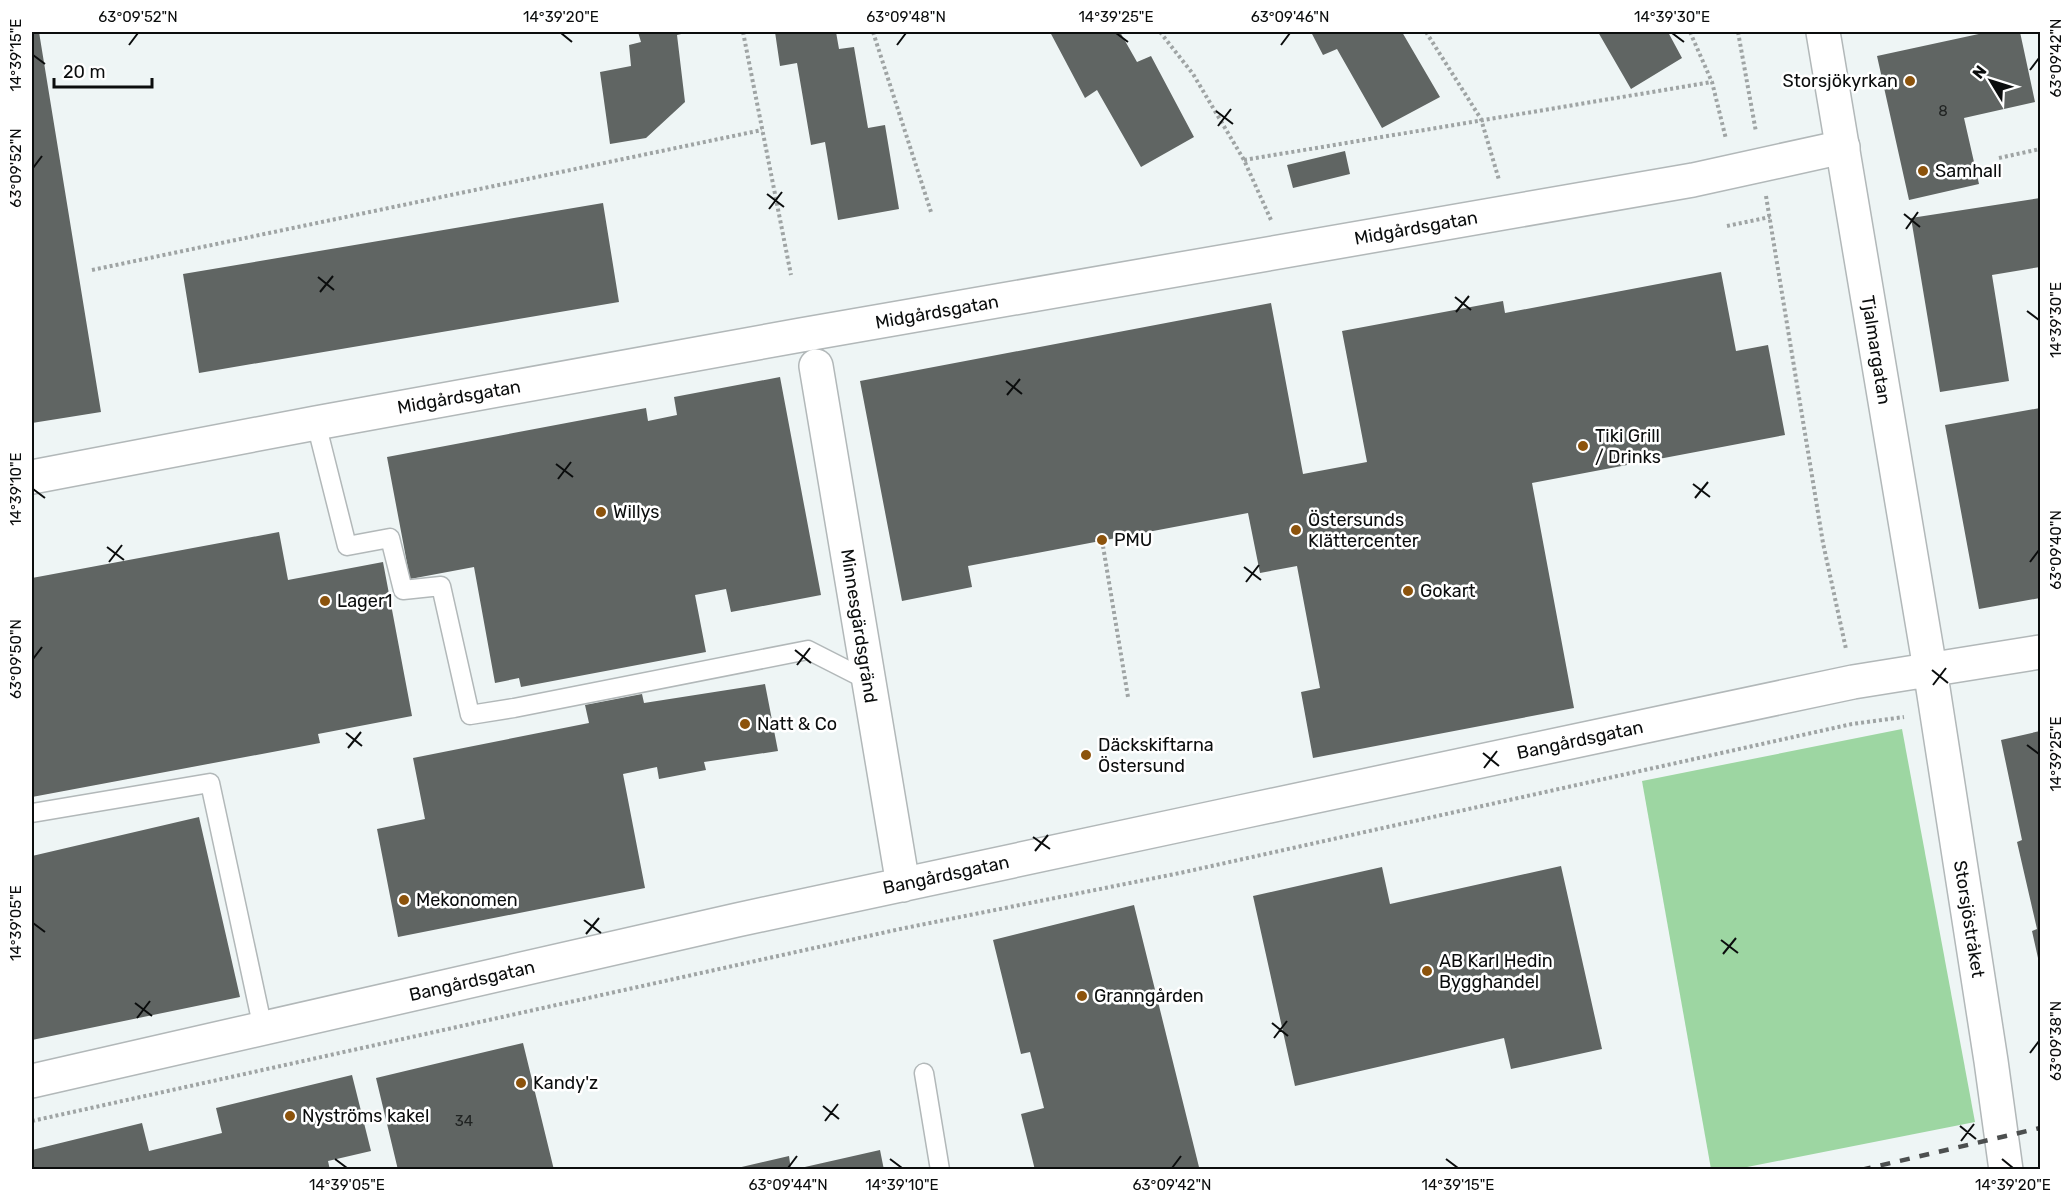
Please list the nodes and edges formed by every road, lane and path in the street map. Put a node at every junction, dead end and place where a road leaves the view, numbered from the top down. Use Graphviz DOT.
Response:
graph roads {
  1 [pos="743,32"];
  2 [pos="873,32"];
  3 [pos="1160,32"];
  4 [pos="1426,32"];
  5 [pos="1690,32"];
  6 [pos="1738,32"];
  7 [pos="1823,32"];
  8 [pos="1712,82"];
  9 [pos="1481,119"];
  10 [pos="762,130"];
  11 [pos="1843,147"];
  12 [pos="2040,149"];
  13 [pos="1999,158"];
  14 [pos="1244,160"];
  15 [pos="1748,169"];
  16 [pos="1508,211"];
  17 [pos="931,212"];
  18 [pos="1770,217"];
  19 [pos="1726,226"];
  20 [pos="1285,250"];
  21 [pos="92,270"];
  22 [pos="791,275"];
  23 [pos="816,366"];
  24 [pos="316,423"];
  25 [pos="32,477"];
  26 [pos="1102,540"];
  27 [pos="2040,652"];
  28 [pos="1930,669"];
  29 [pos="867,680"];
  30 [pos="1853,682"];
  31 [pos="1128,697"];
  32 [pos="1936,712"];
  33 [pos="1852,724"];
  34 [pos="32,813"];
  35 [pos="903,885"];
  36 [pos="263,1029"];
  37 [pos="924,1072"];
  38 [pos="32,1081"];
  39 [pos="32,1121"];
  40 [pos="940,1170"];
  41 [pos="2006,1170"];
  1 -- 10 [label="path"];
  2 -- 17 [label="path"];
  3 -- 14 [label="path"];
  4 -- 9 [label="path"];
  5 -- 8 [label="path"];
  6 -- 15 [label="path"];
  7 -- 11 [label="street, Tjalmargatan"];
  8 -- 9 [label="path"];
  8 -- 15 [label="path"];
  9 -- 14 [label="path"];
  9 -- 16 [label="path"];
  10 -- 21 [label="path"];
  10 -- 22 [label="path"];
  11 -- 15 [label="street, Midgårdsgatan"];
  11 -- 28 [label="street, Tjalmargatan"];
  12 -- 13 [label="path"];
  14 -- 20 [label="path"];
  15 -- 16 [label="street, Midgårdsgatan"];
  15 -- 18 [label="path"];
  16 -- 20 [label="street, Midgårdsgatan"];
  18 -- 19 [label="path"];
  18 -- 30 [label="path"];
  20 -- 24 [label="street, Midgårdsgatan"];
  23 -- 29 [label="street, Minnesgärdsgränd"];
  24 -- 25 [label="street, Midgårdsgatan"];
  24 -- 29 [label="lane"];
  26 -- 31 [label="path"];
  27 -- 28 [label="street, Bangårdsgatan"];
  28 -- 30 [label="street, Bangårdsgatan"];
  28 -- 32 [label="street, Storsjöstråket"];
  29 -- 35 [label="street, Minnesgärdsgränd"];
  30 -- 33 [label="path"];
  30 -- 35 [label="street, Bangårdsgatan"];
  32 -- 33 [label="path"];
  32 -- 41 [label="street, Storsjöstråket"];
  33 -- 39 [label="path"];
  34 -- 36 [label="lane"];
  35 -- 36 [label="street, Bangårdsgatan"];
  36 -- 38 [label="street, Bangårdsgatan"];
  37 -- 40 [label="lane"];
}
